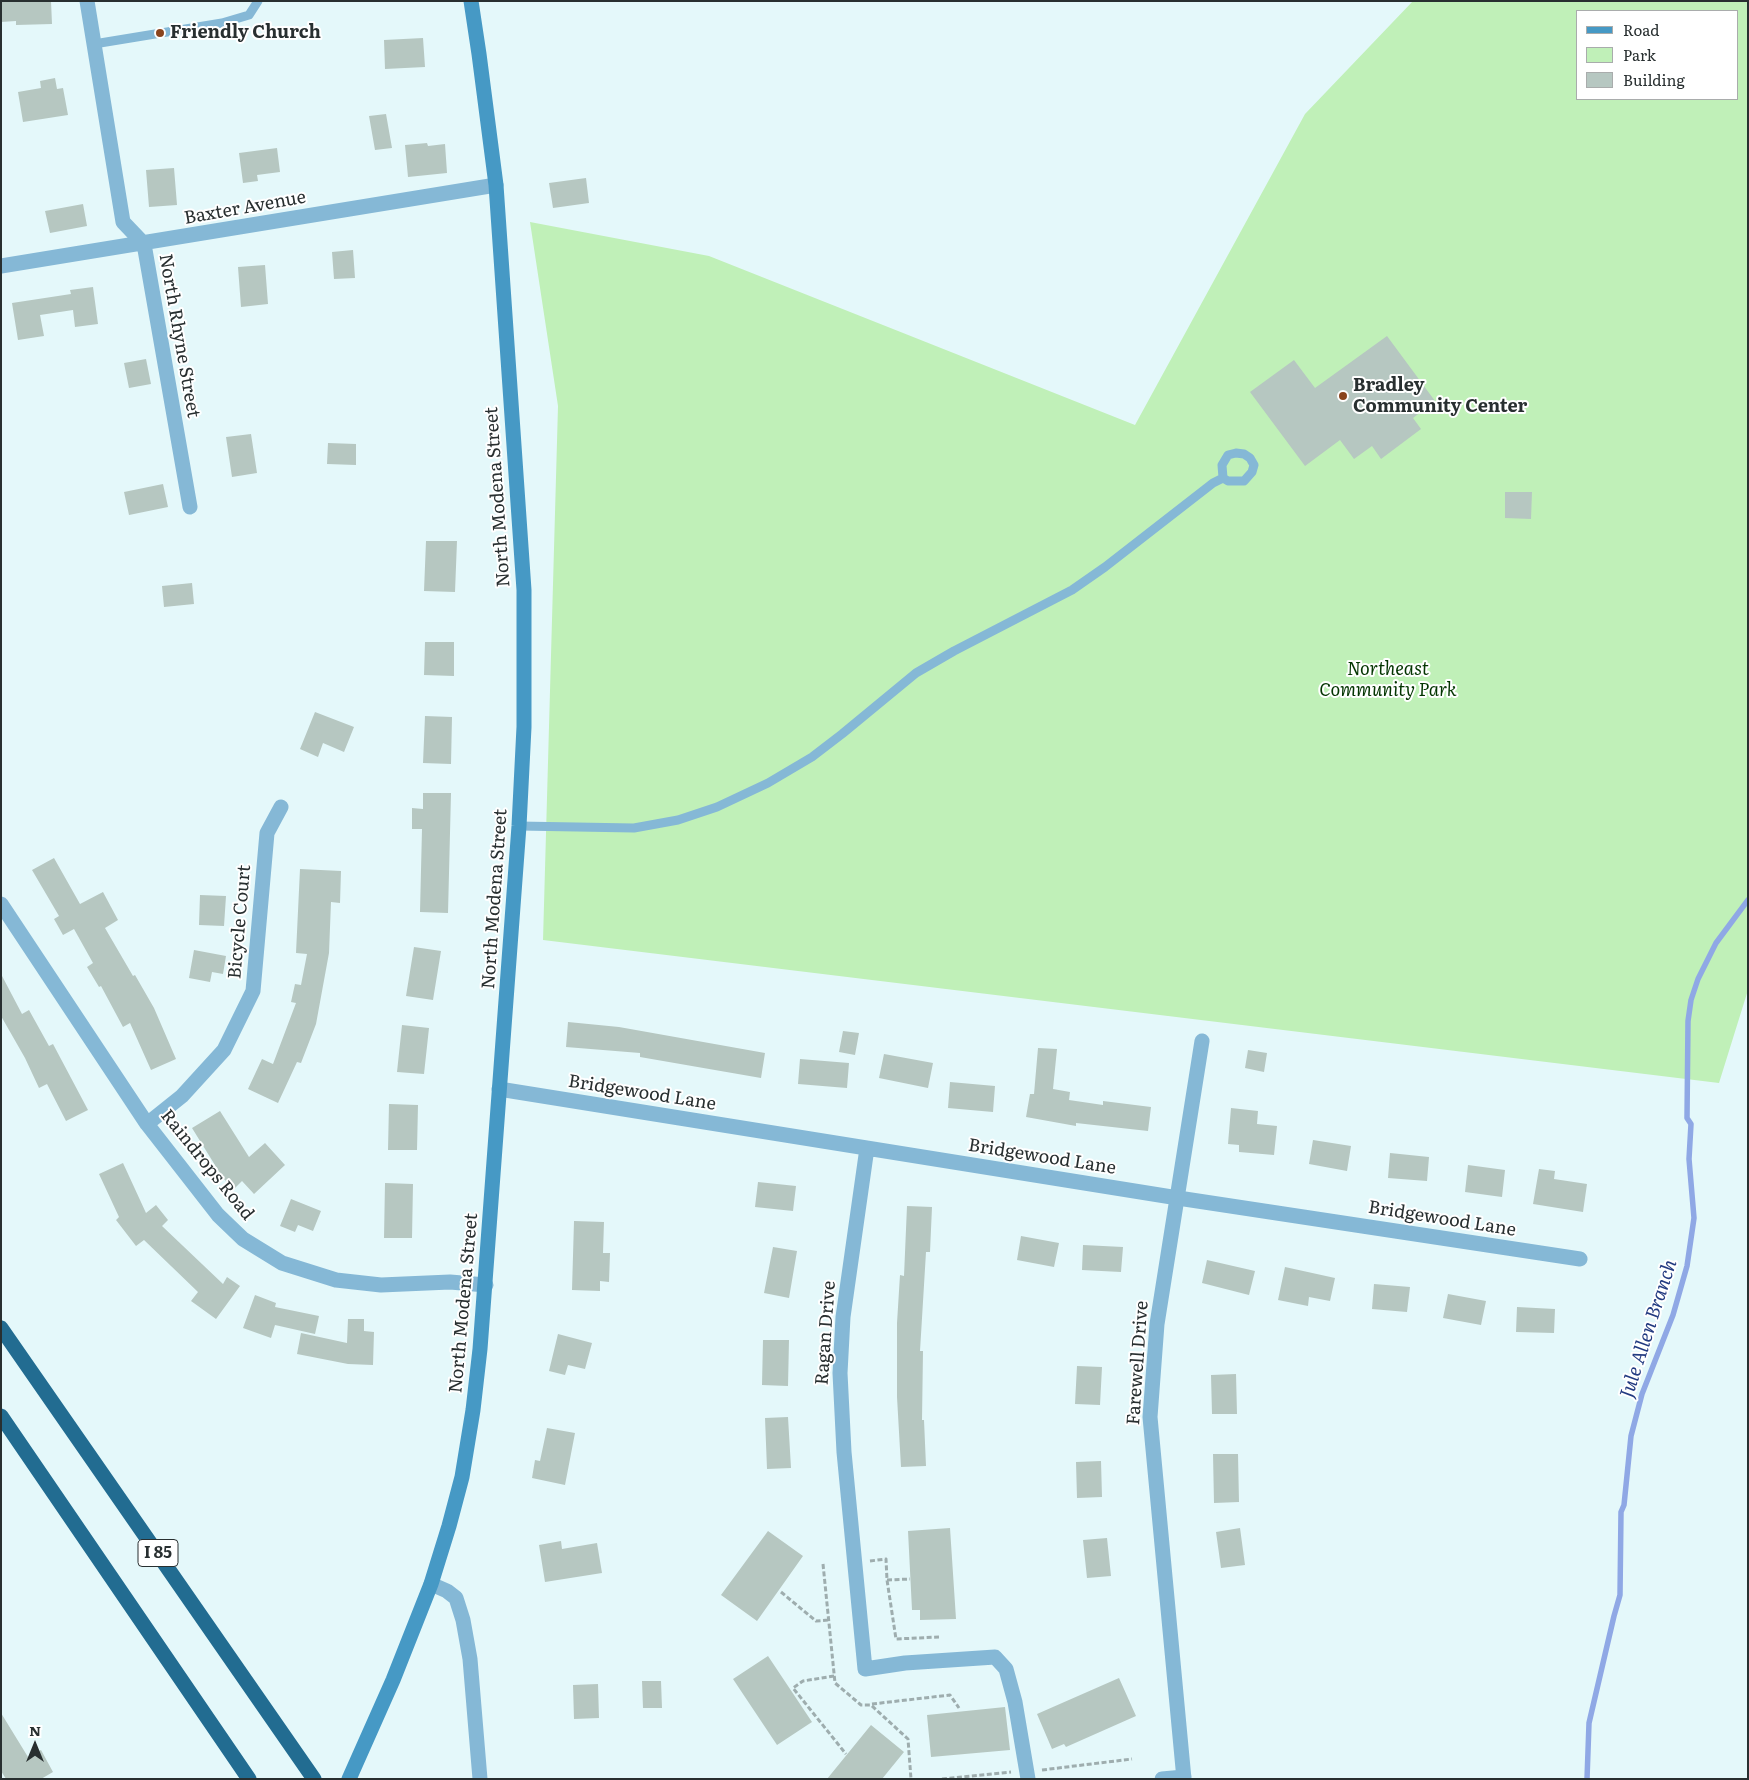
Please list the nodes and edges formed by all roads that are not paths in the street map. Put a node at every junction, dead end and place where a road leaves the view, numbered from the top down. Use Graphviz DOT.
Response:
graph roads {
  1 [pos="87,1"];
  2 [pos="258,1"];
  3 [pos="471,1"];
  4 [pos="94,44"];
  5 [pos="496,185"];
  6 [pos="144,244"];
  7 [pos="1,266"];
  8 [pos="1223,478"];
  9 [pos="190,507"];
  10 [pos="281,807"];
  11 [pos="519,826"];
  12 [pos="1,904"];
  13 [pos="1202,1041"];
  14 [pos="499,1089"];
  15 [pos="147,1124"];
  16 [pos="866,1148"];
  17 [pos="1178,1198"];
  18 [pos="1580,1259"];
  19 [pos="486,1285"];
  20 [pos="1,1328"];
  21 [pos="1,1416"];
  22 [pos="431,1584"];
  23 [pos="1184,1778"];
  24 [pos="249,1779"];
  25 [pos="314,1779"];
  26 [pos="349,1779"];
  27 [pos="480,1779"];
  28 [pos="1028,1779"];
  29 [pos="1162,1779"];
  1 -- 4 [label="street, North Rhyne Street"];
  2 -- 4 [label="lane"];
  3 -- 5 [label="street, North Modena Street"];
  4 -- 6 [label="street, North Rhyne Street"];
  5 -- 6 [label="street, Baxter Avenue"];
  5 -- 11 [label="street, North Modena Street"];
  6 -- 7 [label="street, Baxter Avenue"];
  6 -- 9 [label="street, North Rhyne Street"];
  8 -- 11 [label="lane"];
  10 -- 15 [label="street, Bicycle Court"];
  11 -- 14 [label="street, North Modena Street"];
  12 -- 15 [label="street, Raindrops Road"];
  13 -- 17 [label="street, Farewell Drive"];
  14 -- 16 [label="street, Bridgewood Lane"];
  14 -- 19 [label="street, North Modena Street"];
  15 -- 19 [label="street, Raindrops Road"];
  16 -- 17 [label="street, Bridgewood Lane"];
  16 -- 28 [label="street, Ragan Drive"];
  17 -- 18 [label="street, Bridgewood Lane"];
  17 -- 23 [label="street, Farewell Drive"];
  19 -- 22 [label="street, North Modena Street"];
  20 -- 25 [label="highway, I 85"];
  21 -- 24 [label="highway"];
  22 -- 26 [label="street, North Modena Street"];
  22 -- 27 [label="street"];
  23 -- 29 [label="street"];
}
